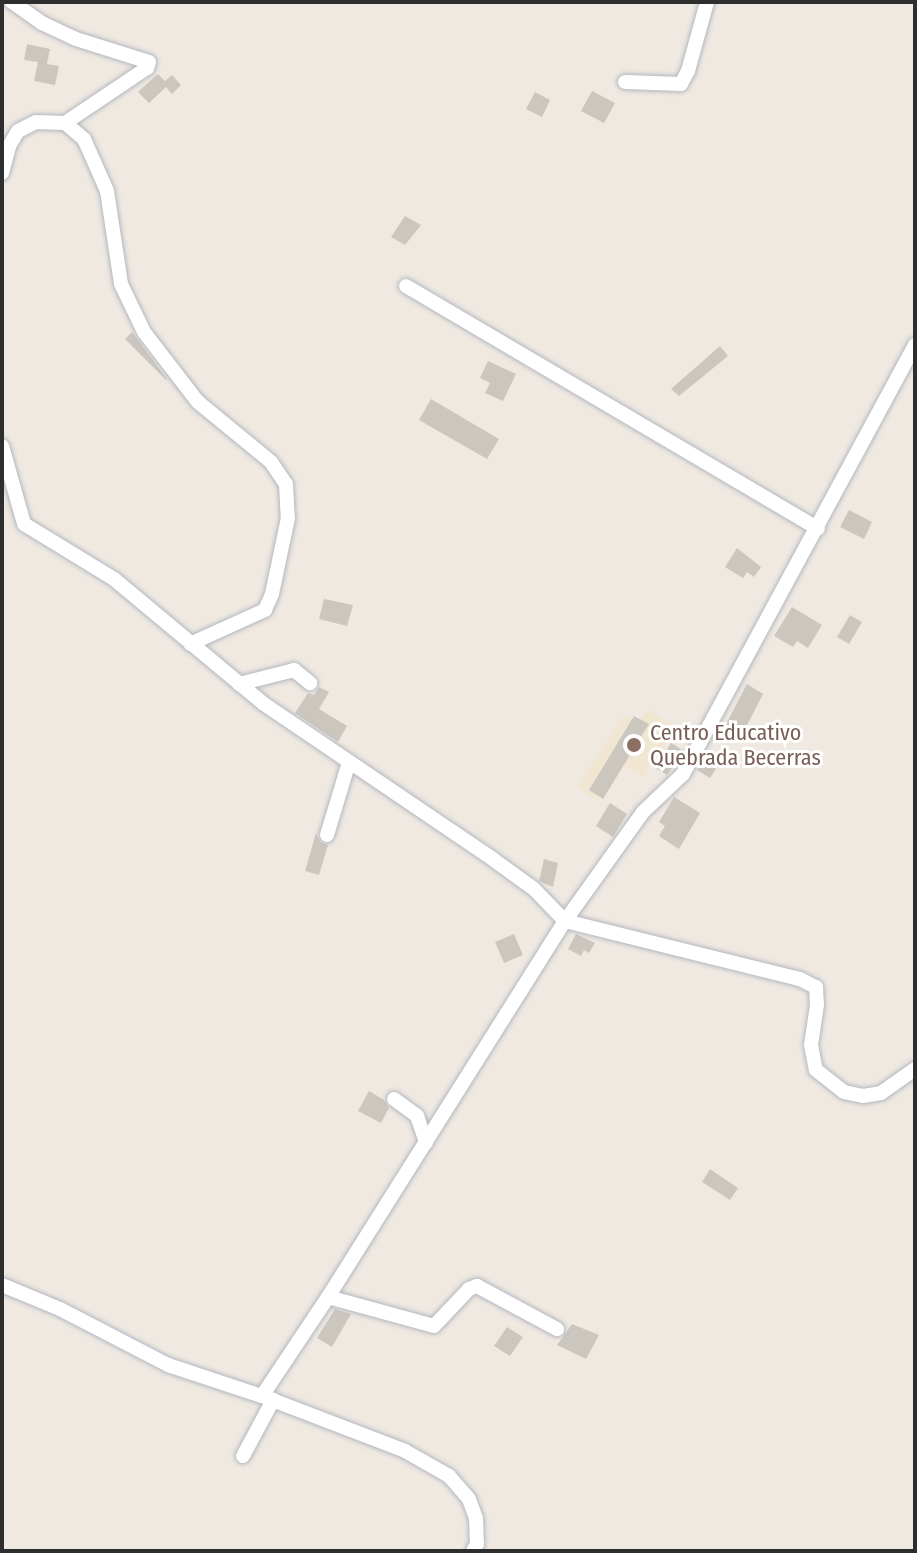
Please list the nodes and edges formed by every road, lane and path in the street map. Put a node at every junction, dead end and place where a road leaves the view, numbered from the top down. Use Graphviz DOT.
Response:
graph roads {
  1 [pos="12,2"];
  2 [pos="707,2"];
  3 [pos="625,82"];
  4 [pos="65,123"];
  5 [pos="2,173"];
  6 [pos="406,286"];
  7 [pos="915,345"];
  8 [pos="2,446"];
  9 [pos="818,529"];
  10 [pos="190,644"];
  11 [pos="310,683"];
  12 [pos="239,684"];
  13 [pos="349,762"];
  14 [pos="327,835"];
  15 [pos="565,921"];
  16 [pos="915,1069"];
  17 [pos="394,1099"];
  18 [pos="426,1142"];
  19 [pos="2,1285"];
  20 [pos="328,1297"];
  21 [pos="557,1329"];
  22 [pos="268,1398"];
  23 [pos="243,1456"];
  24 [pos="473,1551"];
  1 -- 4 [label="street"];
  2 -- 3 [label="street"];
  4 -- 5 [label="street"];
  4 -- 10 [label="street"];
  6 -- 9 [label="street"];
  7 -- 9 [label="street"];
  8 -- 10 [label="street"];
  9 -- 15 [label="street"];
  10 -- 12 [label="street"];
  11 -- 12 [label="street"];
  12 -- 13 [label="street"];
  13 -- 14 [label="street"];
  13 -- 15 [label="street"];
  15 -- 16 [label="street"];
  15 -- 18 [label="street"];
  17 -- 18 [label="street"];
  18 -- 20 [label="street"];
  19 -- 22 [label="street"];
  20 -- 21 [label="street"];
  20 -- 22 [label="street"];
  22 -- 23 [label="street"];
  22 -- 24 [label="street"];
}
